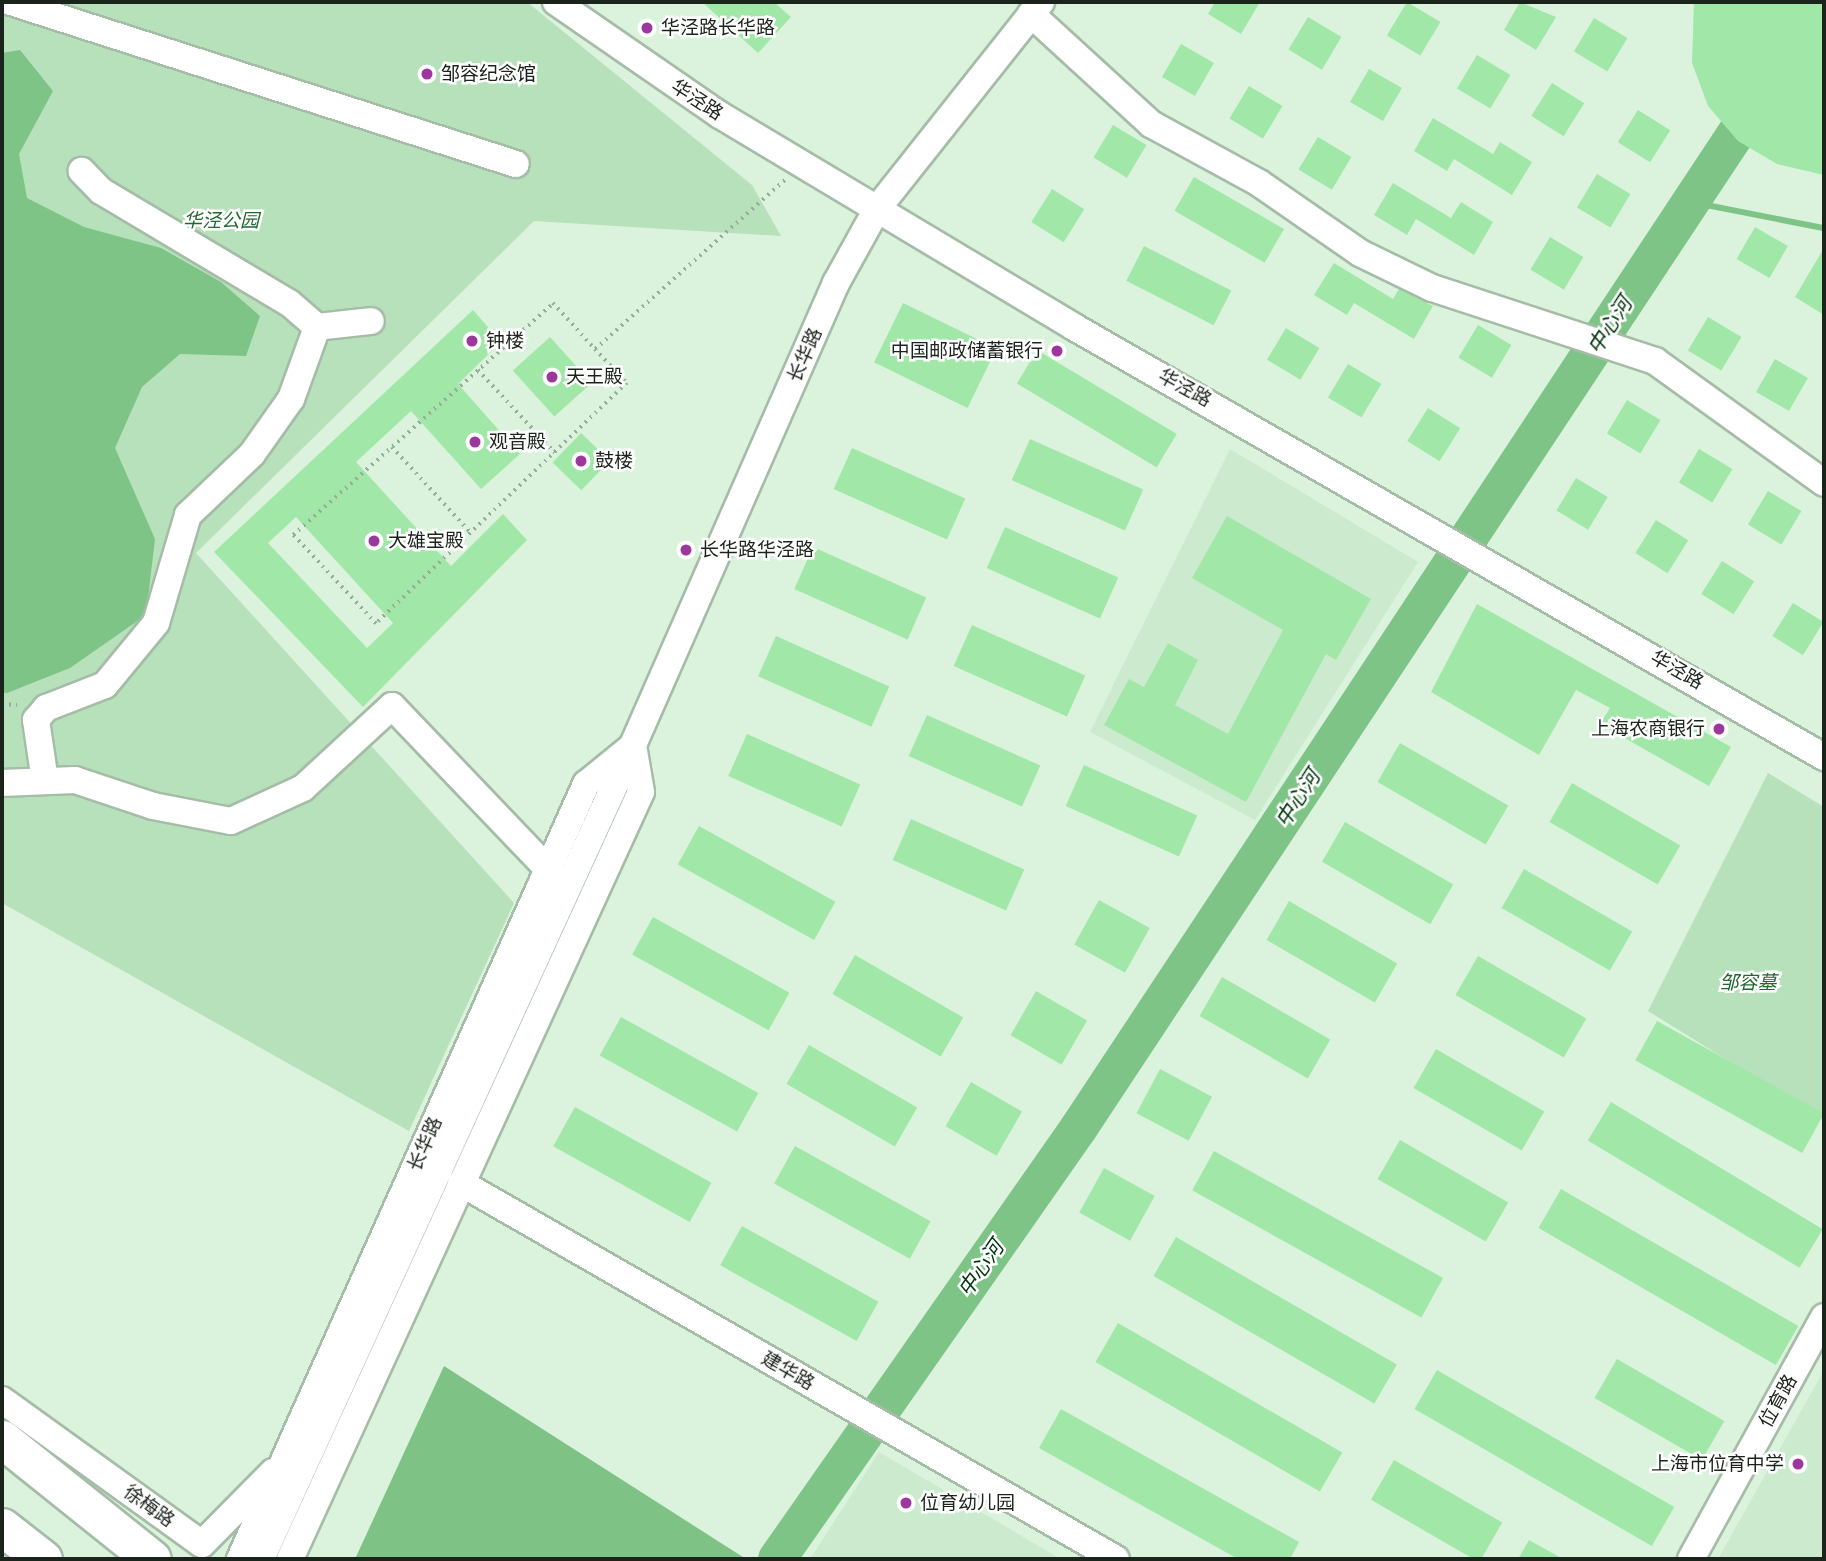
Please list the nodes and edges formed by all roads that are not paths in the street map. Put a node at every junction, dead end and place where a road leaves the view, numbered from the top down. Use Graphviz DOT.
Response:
graph roads {
  1 [pos="11,2"];
  2 [pos="556,2"];
  3 [pos="1036,8"];
  4 [pos="516,164"];
  5 [pos="82,171"];
  6 [pos="877,209"];
  7 [pos="371,321"];
  8 [pos="317,327"];
  9 [pos="1824,483"];
  10 [pos="634,746"];
  11 [pos="1824,757"];
  12 [pos="45,781"];
  13 [pos="2,783"];
  14 [pos="548,869"];
  15 [pos="461,1183"];
  16 [pos="1824,1317"];
  17 [pos="2,1400"];
  18 [pos="2,1439"];
  19 [pos="284,1460"];
  20 [pos="2,1527"];
  21 [pos="43,1559"];
  22 [pos="152,1559"];
  23 [pos="240,1559"];
  24 [pos="261,1559"];
  25 [pos="290,1559"];
  26 [pos="1116,1559"];
  27 [pos="1691,1559"];
  1 -- 4 [label="street"];
  2 -- 6 [label="street, 华泾路"];
  3 -- 6 [label="street, 长华路"];
  3 -- 9 [label="street"];
  5 -- 8 [label="street"];
  6 -- 10 [label="street, 长华路"];
  6 -- 11 [label="street, 华泾路"];
  7 -- 8 [label="street"];
  8 -- 12 [label="street"];
  10 -- 14 [label="street, 长华路"];
  10 -- 15 [label="street"];
  10 -- 24 [label="street, 长华路"];
  12 -- 13 [label="street"];
  12 -- 14 [label="street"];
  14 -- 19 [label="street, 长华路"];
  15 -- 25 [label="street"];
  15 -- 26 [label="street, 建华路"];
  16 -- 27 [label="street, 位育路"];
  17 -- 19 [label="street, 徐梅路"];
  18 -- 22 [label="highway"];
  19 -- 23 [label="street, 长华路"];
  20 -- 21 [label="highway"];
}
